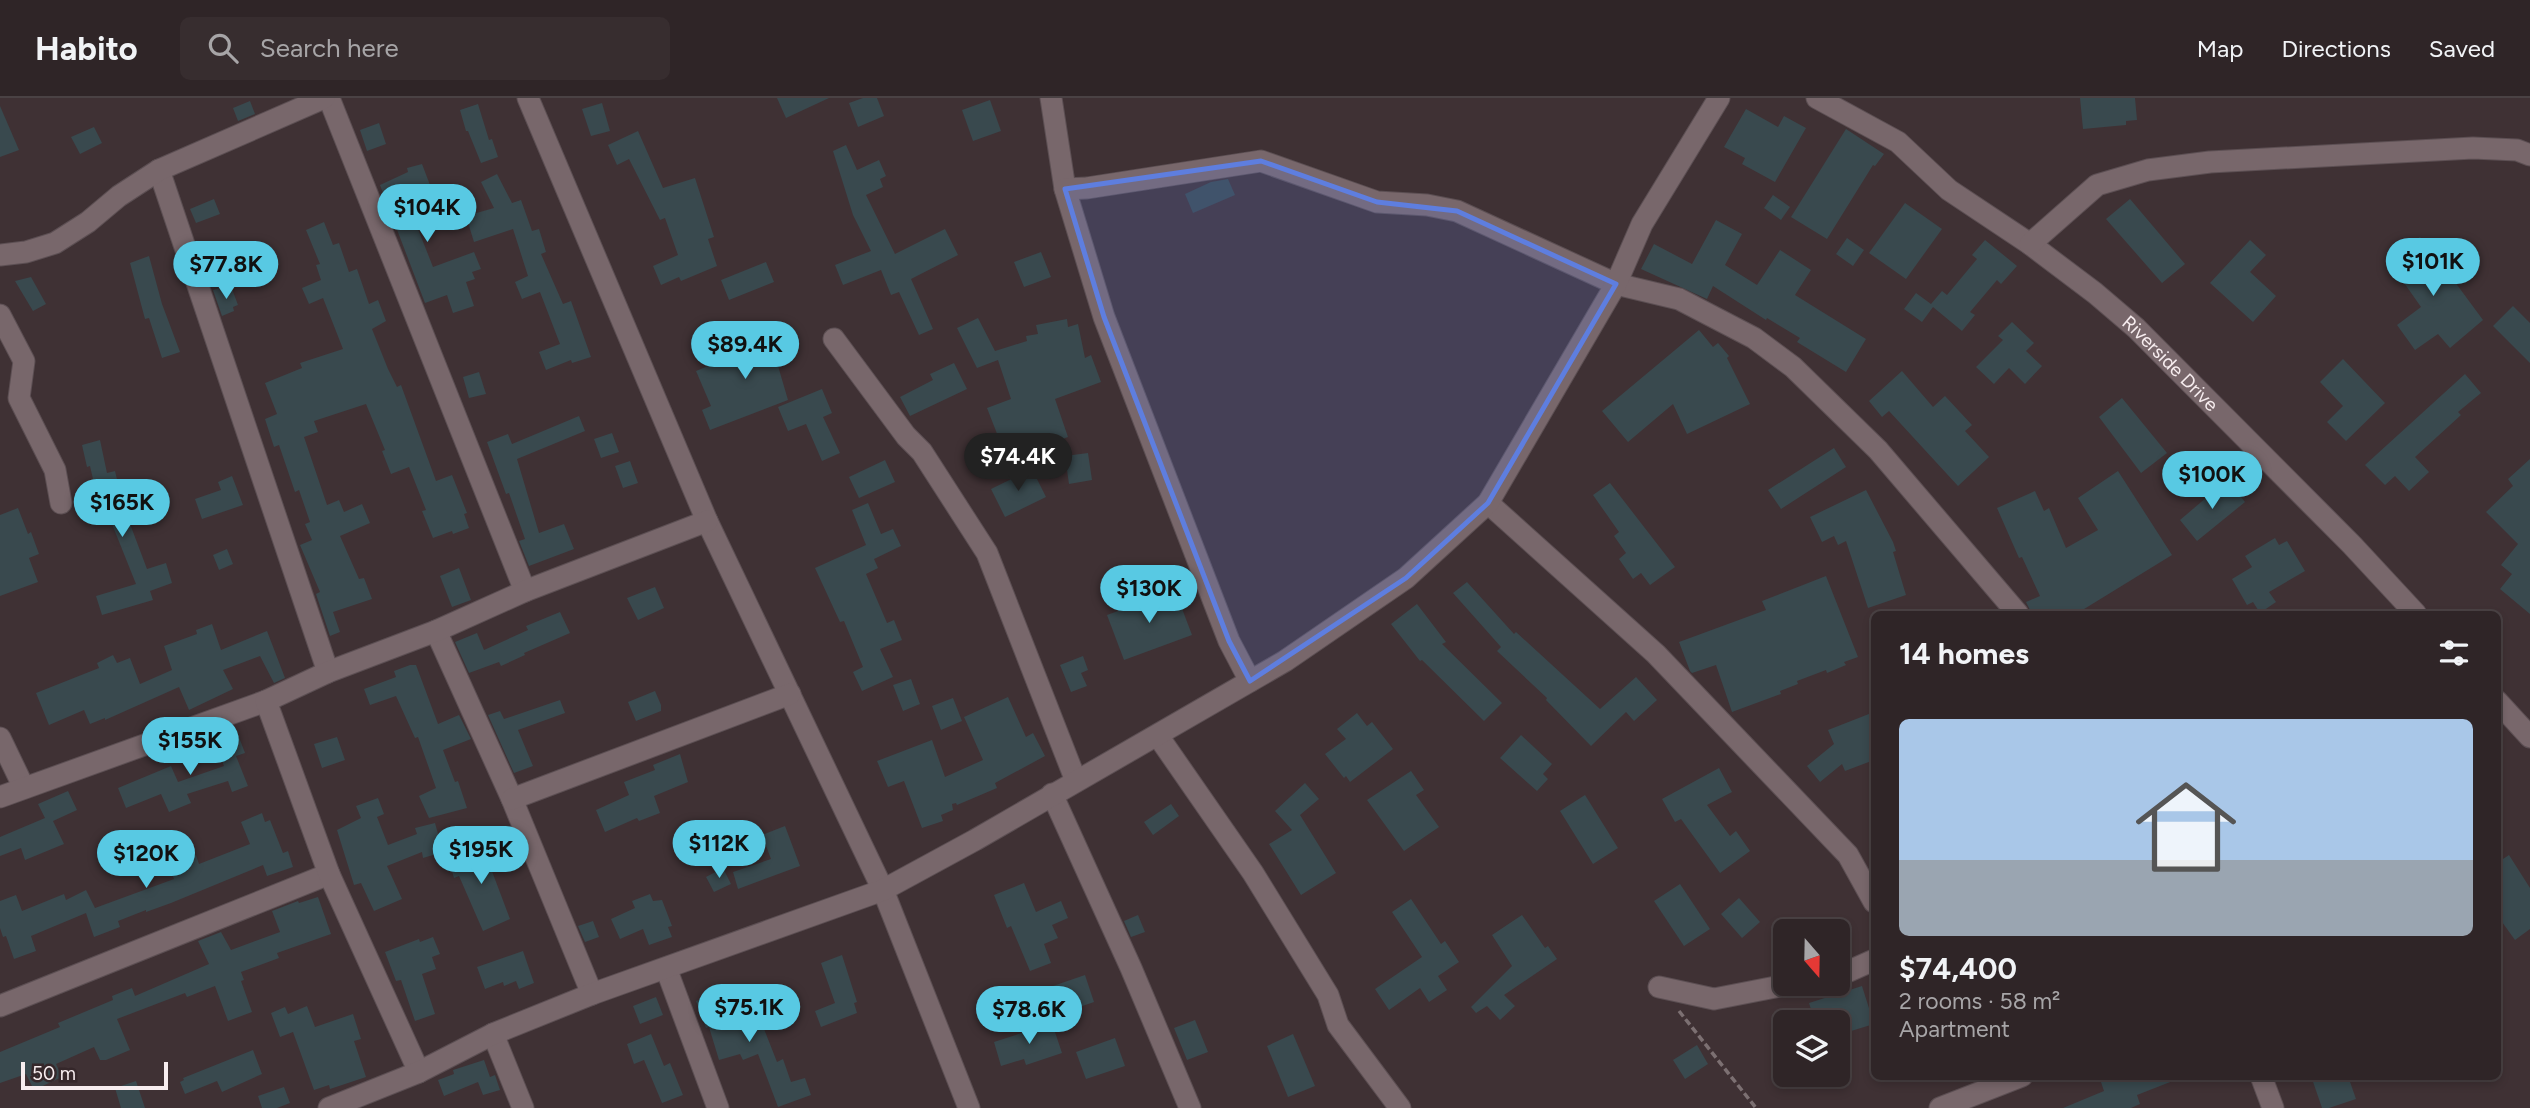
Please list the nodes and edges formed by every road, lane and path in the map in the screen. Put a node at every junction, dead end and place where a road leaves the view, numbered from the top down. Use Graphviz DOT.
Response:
graph roads {
  1 [pos="324,98"];
  2 [pos="329,98"];
  3 [pos="528,98"];
  4 [pos="1051,98"];
  5 [pos="1719,98"];
  6 [pos="1817,98"];
  7 [pos="2526,151"];
  8 [pos="159,170"];
  9 [pos="1065,189"];
  10 [pos="2030,244"];
  11 [pos="0,255"];
  12 [pos="1616,284"];
  13 [pos="0,315"];
  14 [pos="834,339"];
  15 [pos="61,503"];
  16 [pos="1488,503"];
  17 [pos="707,521"];
  18 [pos="525,591"];
  19 [pos="2015,611"];
  20 [pos="2413,611"];
  21 [pos="436,631"];
  22 [pos="328,672"];
  23 [pos="1250,681"];
  24 [pos="790,694"];
  25 [pos="266,701"];
  26 [pos="2501,705"];
  27 [pos="1158,736"];
  28 [pos="2530,737"];
  29 [pos="0,738"];
  30 [pos="1076,781"];
  31 [pos="24,788"];
  32 [pos="1052,794"];
  33 [pos="0,797"];
  34 [pos="512,799"];
  35 [pos="329,874"];
  36 [pos="883,890"];
  37 [pos="1871,897"];
  38 [pos="1871,961"];
  39 [pos="666,968"];
  40 [pos="1850,971"];
  41 [pos="1659,987"];
  42 [pos="1773,988"];
  43 [pos="592,994"];
  44 [pos="0,1006"];
  45 [pos="493,1034"];
  46 [pos="419,1072"];
  47 [pos="2012,1080"];
  48 [pos="2262,1080"];
  49 [pos="329,1108"];
  50 [pos="523,1108"];
  51 [pos="718,1108"];
  52 [pos="969,1108"];
  53 [pos="1190,1108"];
  54 [pos="1400,1108"];
  55 [pos="1756,1108"];
  56 [pos="1940,1108"];
  57 [pos="2273,1108"];
  1 -- 8 [label="street"];
  2 -- 18 [label="street"];
  3 -- 17 [label="street"];
  4 -- 9 [label="street"];
  5 -- 12 [label="street"];
  6 -- 10 [label="street, Riverside Drive"];
  7 -- 10 [label="street"];
  8 -- 11 [label="street"];
  8 -- 22 [label="street"];
  9 -- 12 [label="street"];
  9 -- 23 [label="street"];
  10 -- 20 [label="street, Riverside Drive"];
  12 -- 16 [label="street"];
  12 -- 19 [label="street"];
  13 -- 15 [label="street"];
  14 -- 30 [label="street"];
  16 -- 23 [label="street"];
  16 -- 37 [label="street"];
  17 -- 18 [label="street"];
  17 -- 24 [label="street"];
  18 -- 21 [label="street"];
  21 -- 22 [label="street"];
  21 -- 34 [label="street"];
  22 -- 25 [label="street"];
  23 -- 27 [label="street"];
  24 -- 34 [label="street"];
  24 -- 36 [label="street"];
  25 -- 31 [label="street"];
  25 -- 35 [label="street"];
  26 -- 28 [label="street"];
  27 -- 30 [label="street"];
  27 -- 54 [label="street"];
  29 -- 31 [label="street"];
  30 -- 32 [label="street"];
  31 -- 33 [label="street"];
  32 -- 36 [label="street"];
  32 -- 53 [label="street"];
  34 -- 43 [label="street"];
  35 -- 44 [label="street"];
  35 -- 46 [label="street"];
  36 -- 39 [label="street"];
  36 -- 52 [label="street"];
  38 -- 40 [label="street"];
  39 -- 43 [label="street"];
  39 -- 51 [label="street"];
  41 -- 42 [label="street"];
  41 -- 55 [label="path"];
  43 -- 45 [label="street"];
  45 -- 46 [label="street"];
  45 -- 50 [label="street"];
  46 -- 49 [label="street"];
  47 -- 56 [label="street"];
  48 -- 57 [label="street"];
}
